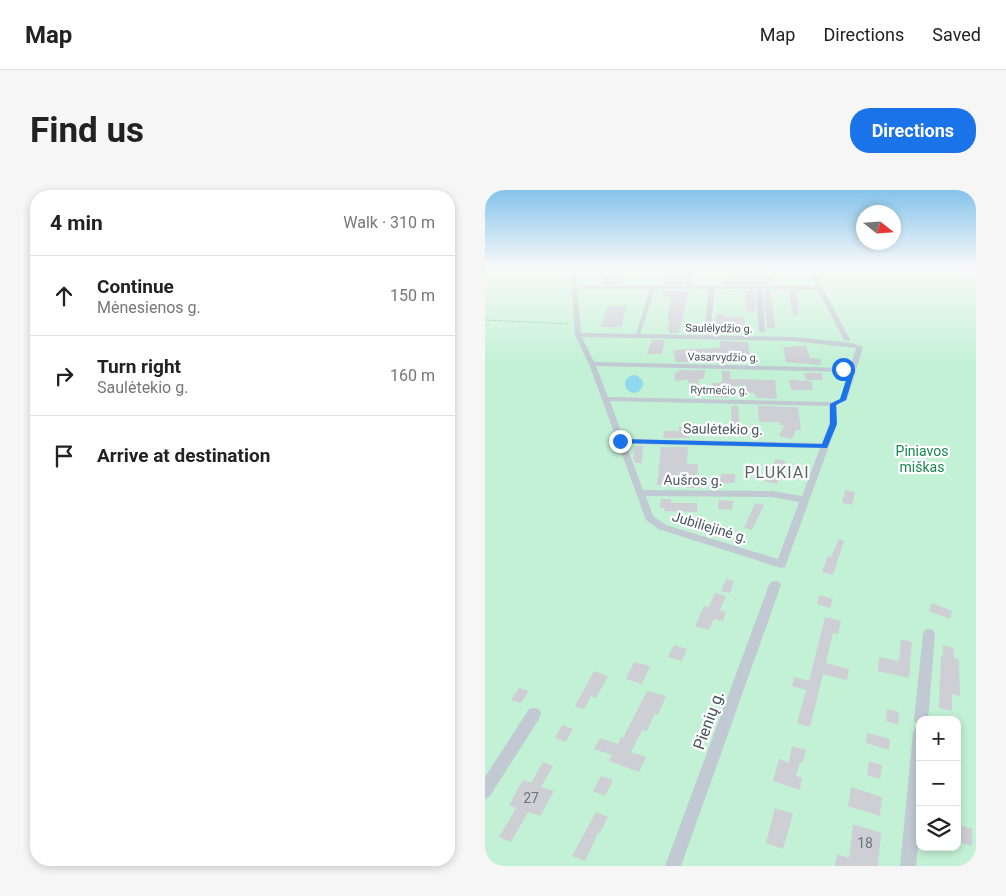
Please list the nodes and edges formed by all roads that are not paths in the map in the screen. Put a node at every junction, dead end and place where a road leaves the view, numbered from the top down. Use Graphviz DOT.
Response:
graph roads {
  1 [pos="576,300"];
  2 [pos="580,300"];
  3 [pos="649,300"];
  4 [pos="711,300"];
  5 [pos="760,300"];
  6 [pos="826,300"];
  7 [pos="579,325"];
  8 [pos="762,331"];
  9 [pos="638,333"];
  10 [pos="707,333"];
  11 [pos="578,335"];
  12 [pos="847,340"];
  13 [pos="592,364"];
  14 [pos="853,370"];
  15 [pos="605,399"];
  16 [pos="833,404"];
  17 [pos="620,441"];
  18 [pos="825,446"];
  19 [pos="639,493"];
  20 [pos="805,500"];
  21 [pos="775,585"];
  22 [pos="929,634"];
  23 [pos="534,714"];
  24 [pos="921,716"];
  25 [pos="918,761"];
  26 [pos="485,791"];
  27 [pos="673,866"];
  28 [pos="908,866"];
  1 -- 7 [label="street"];
  2 -- 7 [label="street"];
  3 -- 9 [label="street"];
  4 -- 10 [label="street"];
  5 -- 8 [label="street"];
  6 -- 12 [label="street"];
  7 -- 11 [label="street, Jubiliejinė g."];
  11 -- 13 [label="street, Jubiliejinė g."];
  11 -- 14 [label="street, Saulėlydžio g."];
  13 -- 14 [label="street, Vasarvydžio g."];
  13 -- 15 [label="street, Jubiliejinė g."];
  14 -- 16 [label="street"];
  15 -- 16 [label="street, Rytmečio g."];
  15 -- 17 [label="street, Jubiliejinė g."];
  16 -- 18 [label="street"];
  17 -- 18 [label="street, Saulėtekio g."];
  17 -- 19 [label="street, Jubiliejinė g."];
  18 -- 20 [label="street"];
  19 -- 20 [label="street, Aušros g."];
  19 -- 20 [label="street, Jubiliejinė g."];
  21 -- 27 [label="street, Pienių g."];
  22 -- 24 [label="street"];
  23 -- 26 [label="street"];
  25 -- 28 [label="street"];
}
